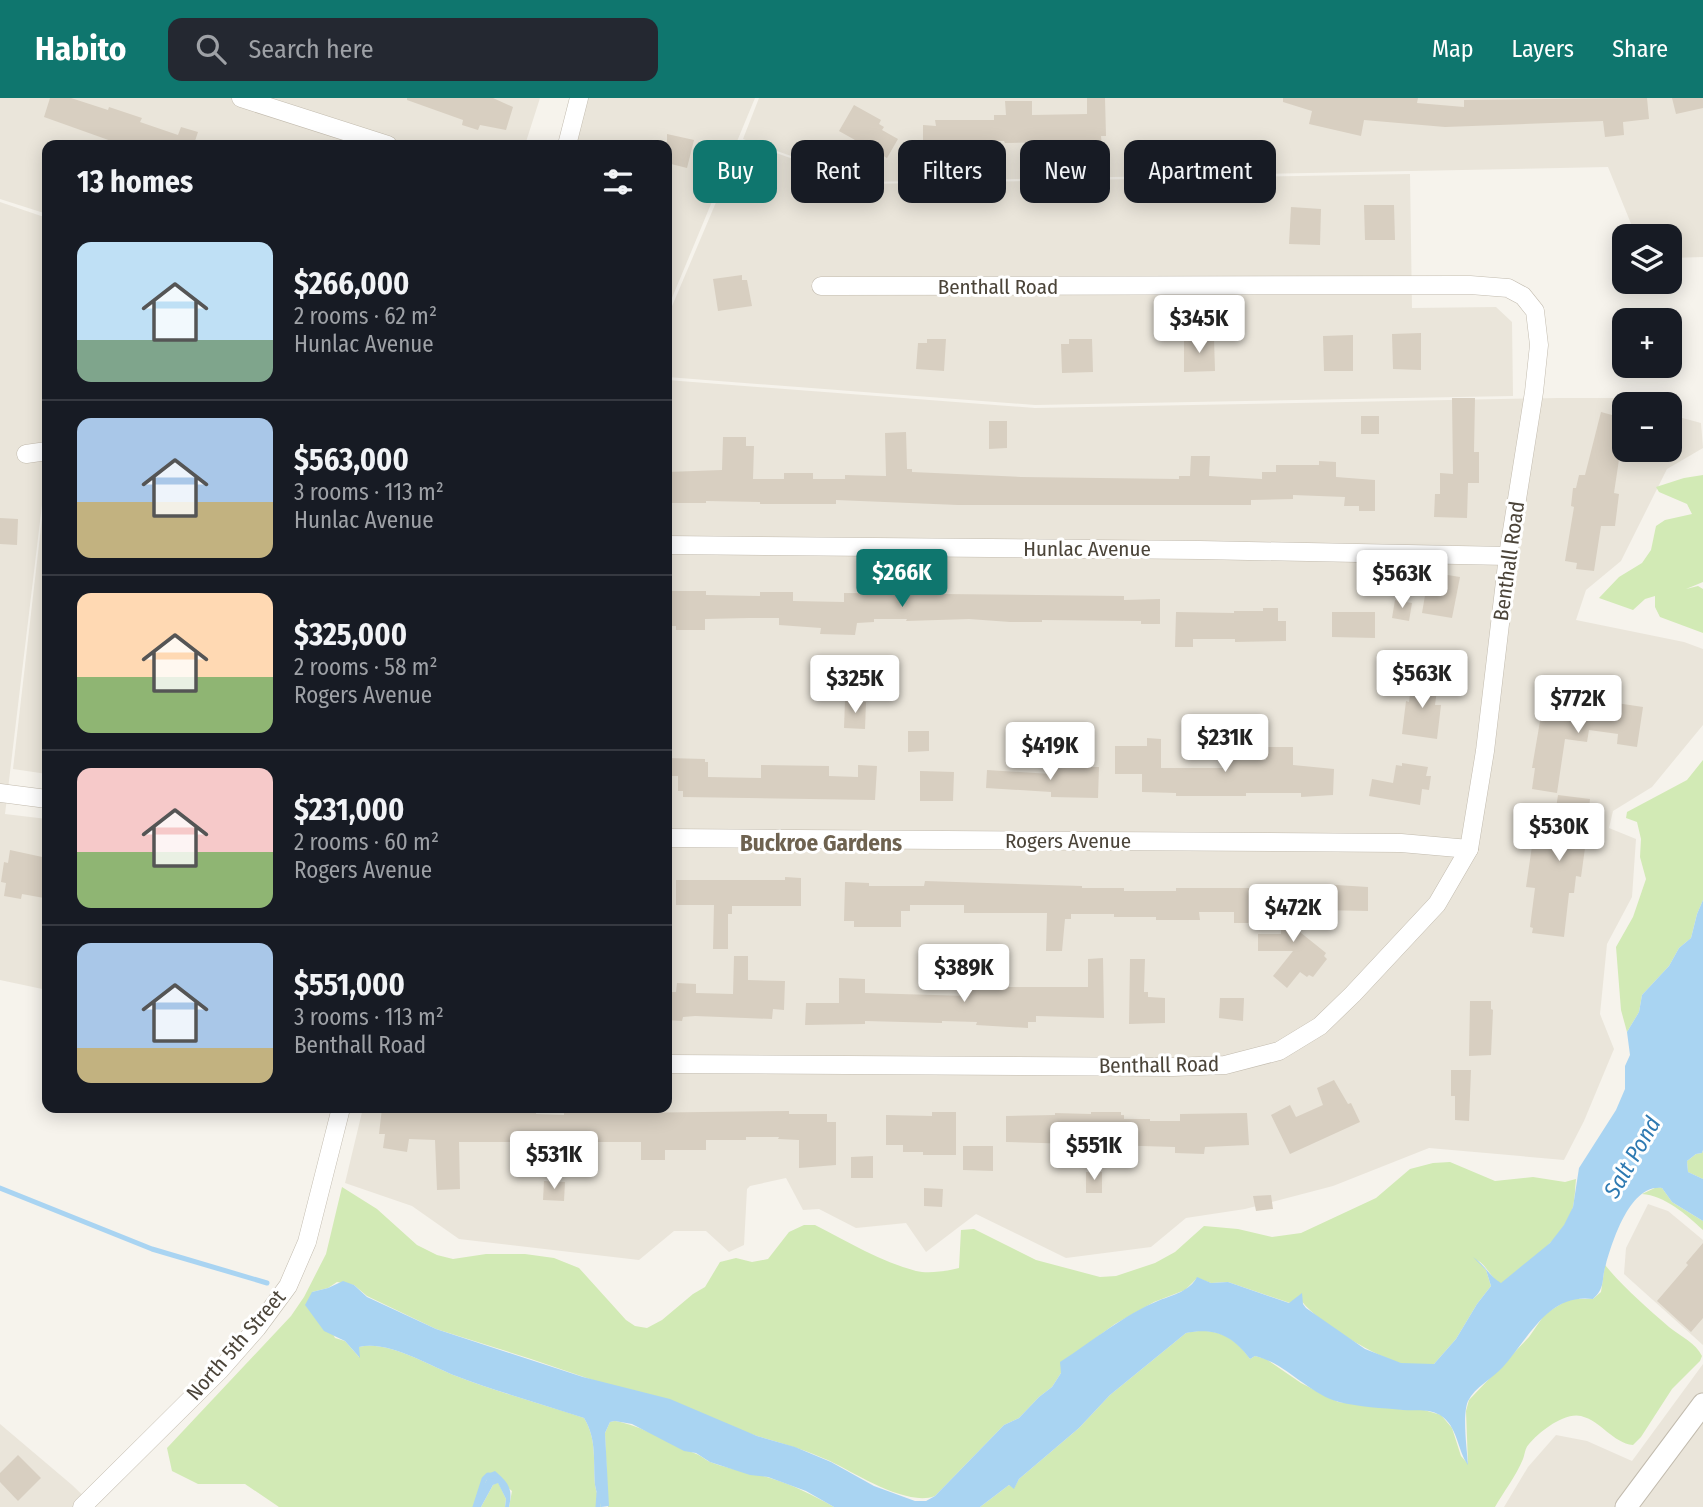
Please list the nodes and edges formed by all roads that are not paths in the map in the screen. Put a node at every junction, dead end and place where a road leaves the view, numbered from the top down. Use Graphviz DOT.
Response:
graph roads {
  1 [pos="242,98"];
  2 [pos="579,98"];
  3 [pos="372,140"];
  4 [pos="568,140"];
  5 [pos="821,286"];
  6 [pos="42,452"];
  7 [pos="26,454"];
  8 [pos="672,545"];
  9 [pos="1508,555"];
  10 [pos="0,793"];
  11 [pos="42,798"];
  12 [pos="672,838"];
  13 [pos="1469,849"];
  14 [pos="672,1064"];
  15 [pos="340,1113"];
  16 [pos="1703,1404"];
  17 [pos="82,1507"];
  18 [pos="1626,1507"];
  1 -- 3 [label="street"];
  2 -- 4 [label="street"];
  5 -- 9 [label="street, Benthall Road"];
  6 -- 7 [label="street"];
  8 -- 9 [label="street, Hunlac Avenue"];
  9 -- 13 [label="street, Benthall Road"];
  10 -- 11 [label="street"];
  12 -- 13 [label="street, Rogers Avenue"];
  13 -- 14 [label="street, Benthall Road"];
  15 -- 17 [label="street, North 5th Street"];
  16 -- 18 [label="street"];
}
